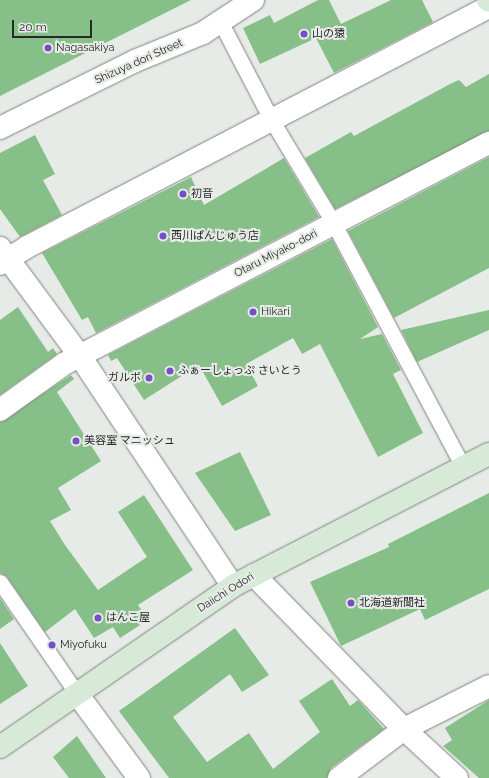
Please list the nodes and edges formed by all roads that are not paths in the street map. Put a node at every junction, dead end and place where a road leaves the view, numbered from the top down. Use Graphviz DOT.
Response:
graph roads {
  1 [pos="253,0"];
  2 [pos="489,7"];
  3 [pos="220,21"];
  4 [pos="271,119"];
  5 [pos="0,128"];
  6 [pos="489,143"];
  7 [pos="334,224"];
  8 [pos="2,257"];
  9 [pos="72,360"];
  10 [pos="0,410"];
  11 [pos="489,454"];
  12 [pos="463,467"];
  13 [pos="254,575"];
  14 [pos="0,582"];
  15 [pos="233,586"];
  16 [pos="489,686"];
  17 [pos="78,695"];
  18 [pos="404,729"];
  19 [pos="0,747"];
  20 [pos="138,778"];
  21 [pos="339,778"];
  22 [pos="457,778"];
  1 -- 3 [label="street, Shizuya dori Street"];
  2 -- 4 [label="street"];
  3 -- 4 [label="lane"];
  3 -- 5 [label="street, Shizuya dori Street"];
  4 -- 7 [label="lane"];
  4 -- 8 [label="street"];
  6 -- 7 [label="street, Otaru Miyako-dori"];
  7 -- 9 [label="street, Otaru Miyako-dori"];
  7 -- 12 [label="lane"];
  8 -- 9 [label="street"];
  9 -- 10 [label="street, Otaru Miyako-dori"];
  9 -- 15 [label="street"];
  11 -- 12 [label="street, Daiichi Odori"];
  12 -- 13 [label="street, Daiichi Odori"];
  13 -- 15 [label="street, Daiichi Odori"];
  13 -- 18 [label="street"];
  14 -- 17 [label="lane"];
  15 -- 17 [label="street, Daiichi Odori"];
  16 -- 18 [label="street"];
  17 -- 19 [label="street, Daiichi Odori"];
  17 -- 20 [label="street"];
  18 -- 21 [label="street"];
  18 -- 22 [label="street"];
}
